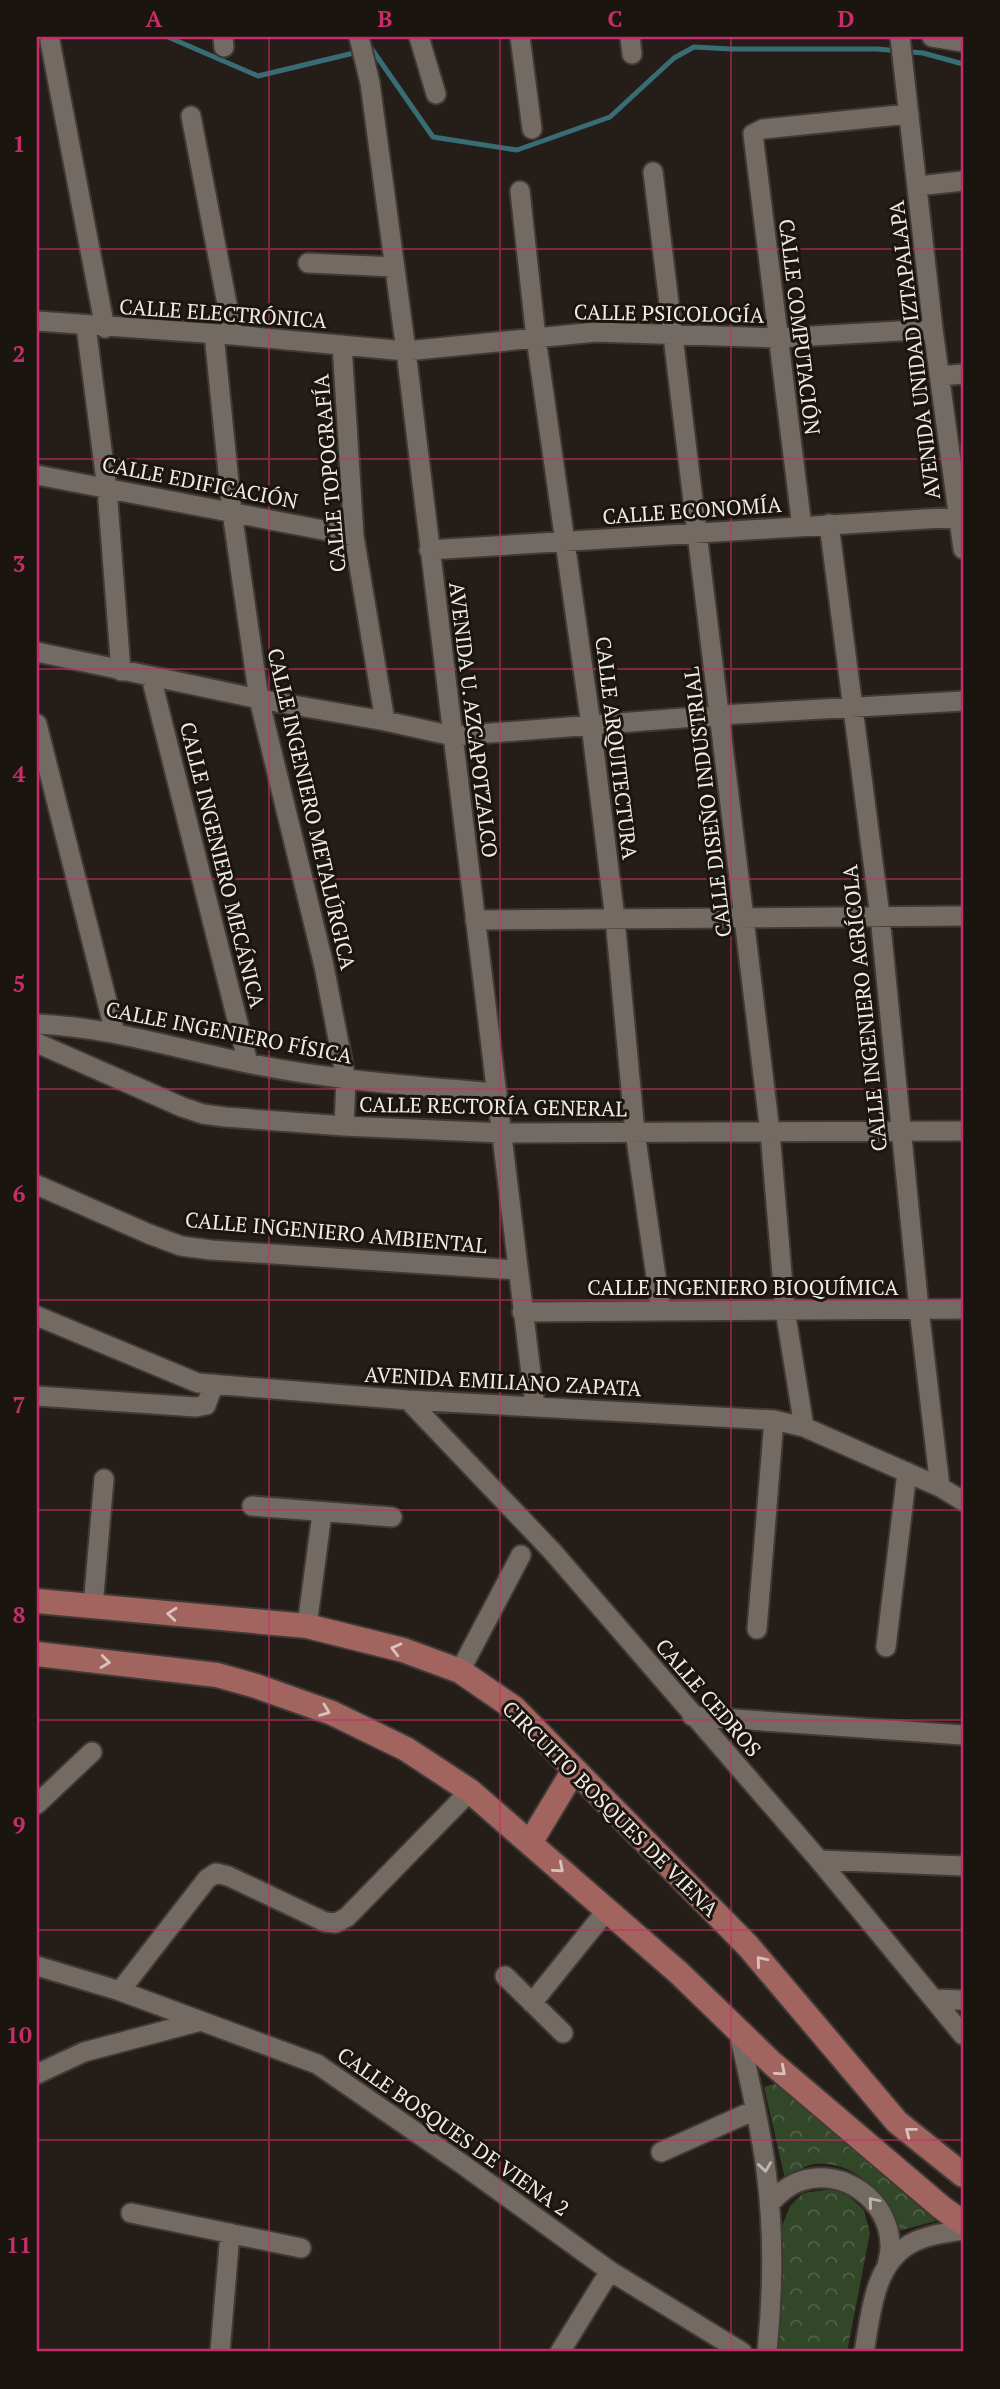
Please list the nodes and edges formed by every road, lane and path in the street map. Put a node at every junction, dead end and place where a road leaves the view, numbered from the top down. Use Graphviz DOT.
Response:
graph roads {
  1 [pos="419,37"];
  2 [pos="520,37"];
  3 [pos="932,37"];
  4 [pos="360,38"];
  5 [pos="901,39"];
  6 [pos="50,41"];
  7 [pos="963,42"];
  8 [pos="436,94"];
  9 [pos="909,108"];
  10 [pos="191,116"];
  11 [pos="533,129"];
  12 [pos="653,172"];
  13 [pos="963,181"];
  14 [pos="918,186"];
  15 [pos="520,191"];
  16 [pos="308,262"];
  17 [pos="395,267"];
  18 [pos="37,321"];
  19 [pos="95,327"];
  20 [pos="933,329"];
  21 [pos="674,334"];
  22 [pos="224,335"];
  23 [pos="536,338"];
  24 [pos="778,338"];
  25 [pos="342,345"];
  26 [pos="405,351"];
  27 [pos="963,374"];
  28 [pos="940,376"];
  29 [pos="37,475"];
  30 [pos="107,489"];
  31 [pos="232,512"];
  32 [pos="958,517"];
  33 [pos="829,524"];
  34 [pos="802,527"];
  35 [pos="698,534"];
  36 [pos="354,536"];
  37 [pos="566,542"];
  38 [pos="963,549"];
  39 [pos="429,550"];
  40 [pos="37,652"];
  41 [pos="121,671"];
  42 [pos="151,677"];
  43 [pos="259,699"];
  44 [pos="963,701"];
  45 [pos="851,708"];
  46 [pos="720,715"];
  47 [pos="385,721"];
  48 [pos="37,724"];
  49 [pos="591,725"];
  50 [pos="453,736"];
  51 [pos="880,916"];
  52 [pos="963,916"];
  53 [pos="745,918"];
  54 [pos="615,919"];
  55 [pos="475,920"];
  56 [pos="37,1024"];
  57 [pos="115,1033"];
  58 [pos="37,1042"];
  59 [pos="248,1063"];
  60 [pos="346,1080"];
  61 [pos="497,1093"];
  62 [pos="344,1126"];
  63 [pos="902,1131"];
  64 [pos="963,1131"];
  65 [pos="635,1132"];
  66 [pos="770,1132"];
  67 [pos="502,1133"];
  68 [pos="37,1185"];
  69 [pos="517,1270"];
  70 [pos="963,1309"];
  71 [pos="785,1310"];
  72 [pos="919,1310"];
  73 [pos="661,1311"];
  74 [pos="522,1312"];
  75 [pos="37,1316"];
  76 [pos="214,1384"];
  77 [pos="37,1396"];
  78 [pos="408,1401"];
  79 [pos="535,1406"];
  80 [pos="774,1420"];
  81 [pos="804,1427"];
  82 [pos="907,1472"];
  83 [pos="104,1479"];
  84 [pos="940,1487"];
  85 [pos="963,1501"];
  86 [pos="252,1506"];
  87 [pos="322,1513"];
  88 [pos="392,1517"];
  89 [pos="521,1555"];
  90 [pos="37,1601"];
  91 [pos="93,1606"];
  92 [pos="307,1626"];
  93 [pos="757,1629"];
  94 [pos="886,1647"];
  95 [pos="37,1654"];
  96 [pos="460,1671"];
  97 [pos="692,1716"];
  98 [pos="963,1735"];
  99 [pos="92,1752"];
  100 [pos="574,1770"];
  101 [pos="470,1791"];
  102 [pos="37,1804"];
  103 [pos="530,1843"];
  104 [pos="819,1860"];
  105 [pos="963,1866"];
  106 [pos="607,1910"];
  107 [pos="37,1966"];
  108 [pos="505,1976"];
  109 [pos="120,1991"];
  110 [pos="935,1998"];
  111 [pos="963,2000"];
  112 [pos="532,2003"];
  113 [pos="201,2021"];
  114 [pos="738,2028"];
  115 [pos="563,2033"];
  116 [pos="963,2035"];
  117 [pos="37,2074"];
  118 [pos="755,2110"];
  119 [pos="661,2152"];
  120 [pos="963,2175"];
  121 [pos="770,2203"];
  122 [pos="131,2213"];
  123 [pos="963,2223"];
  124 [pos="963,2230"];
  125 [pos="230,2233"];
  126 [pos="301,2248"];
  127 [pos="887,2266"];
  128 [pos="610,2271"];
  129 [pos="220,2352"];
  130 [pos="560,2352"];
  131 [pos="742,2352"];
  132 [pos="767,2352"];
  133 [pos="864,2352"];
  1 -- 8 [label="street"];
  2 -- 11 [label="street"];
  3 -- 7 [label="street"];
  4 -- 17 [label="street, AVENIDA U. AZCAPOTZALCO"];
  5 -- 9 [label="street, AVENIDA UNIDAD IZTAPALAPA"];
  6 -- 19 [label="street"];
  9 -- 14 [label="street, AVENIDA UNIDAD IZTAPALAPA"];
  9 -- 24 [label="street, CALLE COMPUTACIÓN"];
  10 -- 22 [label="street, CALLE INGENIERO METALÚRGICA"];
  12 -- 21 [label="street, CALLE DISEÑO INDUSTRIAL"];
  13 -- 14 [label="street"];
  14 -- 20 [label="street, AVENIDA UNIDAD IZTAPALAPA"];
  15 -- 23 [label="street, CALLE ARQUITECTURA"];
  16 -- 17 [label="street"];
  17 -- 26 [label="street, AVENIDA U. AZCAPOTZALCO"];
  18 -- 19 [label="street, CALLE ELECTRÓNICA"];
  19 -- 22 [label="street, CALLE ELECTRÓNICA"];
  19 -- 30 [label="street"];
  20 -- 24 [label="street, CALLE PSICOLOGÍA"];
  20 -- 28 [label="street, AVENIDA UNIDAD IZTAPALAPA"];
  21 -- 23 [label="street, CALLE PSICOLOGÍA"];
  21 -- 24 [label="street, CALLE PSICOLOGÍA"];
  21 -- 35 [label="street, CALLE DISEÑO INDUSTRIAL"];
  22 -- 25 [label="street, CALLE ELECTRÓNICA"];
  22 -- 31 [label="street, CALLE INGENIERO METALÚRGICA"];
  23 -- 26 [label="street, CALLE PSICOLOGÍA"];
  23 -- 37 [label="street, CALLE ARQUITECTURA"];
  24 -- 34 [label="street, CALLE COMPUTACIÓN"];
  25 -- 26 [label="street, CALLE ELECTRÓNICA"];
  25 -- 36 [label="street, CALLE TOPOGRAFÍA"];
  26 -- 39 [label="street, AVENIDA U. AZCAPOTZALCO"];
  27 -- 28 [label="street"];
  28 -- 32 [label="street, AVENIDA UNIDAD IZTAPALAPA"];
  29 -- 30 [label="street, CALLE EDIFICACIÓN"];
  30 -- 31 [label="street, CALLE EDIFICACIÓN"];
  30 -- 41 [label="street"];
  31 -- 36 [label="street, CALLE EDIFICACIÓN"];
  31 -- 43 [label="street, CALLE INGENIERO METALÚRGICA"];
  32 -- 33 [label="street, CALLE ECONOMÍA"];
  32 -- 38 [label="street, AVENIDA UNIDAD IZTAPALAPA"];
  33 -- 34 [label="street, CALLE ECONOMÍA"];
  33 -- 45 [label="street, CALLE INGENIERO AGRÍCOLA"];
  34 -- 35 [label="street, CALLE ECONOMÍA"];
  35 -- 37 [label="street, CALLE ECONOMÍA"];
  35 -- 46 [label="street, CALLE DISEÑO INDUSTRIAL"];
  36 -- 47 [label="street, CALLE TOPOGRAFÍA"];
  37 -- 39 [label="street, CALLE ECONOMÍA"];
  37 -- 49 [label="street, CALLE ARQUITECTURA"];
  39 -- 50 [label="street, AVENIDA U. AZCAPOTZALCO"];
  40 -- 41 [label="street"];
  41 -- 42 [label="street"];
  42 -- 43 [label="street"];
  42 -- 59 [label="street, CALLE INGENIERO MECÁNICA"];
  43 -- 47 [label="street"];
  43 -- 60 [label="street, CALLE INGENIERO METALÚRGICA"];
  44 -- 45 [label="street"];
  45 -- 46 [label="street"];
  45 -- 51 [label="street, CALLE INGENIERO AGRÍCOLA"];
  46 -- 49 [label="street"];
  46 -- 53 [label="street, CALLE DISEÑO INDUSTRIAL"];
  47 -- 50 [label="street"];
  48 -- 57 [label="street"];
  49 -- 50 [label="street"];
  49 -- 54 [label="street, CALLE ARQUITECTURA"];
  50 -- 55 [label="street, AVENIDA U. AZCAPOTZALCO"];
  51 -- 52 [label="street"];
  51 -- 53 [label="street"];
  51 -- 63 [label="street, CALLE INGENIERO AGRÍCOLA"];
  53 -- 54 [label="street"];
  53 -- 66 [label="street, CALLE DISEÑO INDUSTRIAL"];
  54 -- 55 [label="street"];
  54 -- 65 [label="street, CALLE ARQUITECTURA"];
  55 -- 61 [label="street, AVENIDA U. AZCAPOTZALCO"];
  56 -- 57 [label="street, CALLE INGENIERO FÍSICA"];
  57 -- 59 [label="street, CALLE INGENIERO FÍSICA"];
  58 -- 62 [label="street, CALLE RECTORÍA GENERAL"];
  59 -- 60 [label="street, CALLE INGENIERO FÍSICA"];
  60 -- 61 [label="street, CALLE INGENIERO FÍSICA"];
  60 -- 62 [label="street, CALLE INGENIERO METALÚRGICA"];
  61 -- 67 [label="street, AVENIDA U. AZCAPOTZALCO"];
  62 -- 67 [label="street, CALLE RECTORÍA GENERAL"];
  63 -- 64 [label="street, CALLE RECTORÍA GENERAL"];
  63 -- 66 [label="street, CALLE RECTORÍA GENERAL"];
  63 -- 72 [label="street, CALLE INGENIERO AGRÍCOLA"];
  65 -- 66 [label="street, CALLE RECTORÍA GENERAL"];
  65 -- 67 [label="street, CALLE RECTORÍA GENERAL"];
  65 -- 73 [label="street, CALLE ARQUITECTURA"];
  66 -- 71 [label="street, CALLE DISEÑO INDUSTRIAL"];
  67 -- 69 [label="street, AVENIDA U. AZCAPOTZALCO"];
  68 -- 69 [label="street, CALLE INGENIERO AMBIENTAL"];
  69 -- 74 [label="street, AVENIDA U. AZCAPOTZALCO"];
  70 -- 72 [label="street, CALLE INGENIERO BIOQUÍMICA"];
  71 -- 72 [label="street, CALLE INGENIERO BIOQUÍMICA"];
  71 -- 73 [label="street, CALLE INGENIERO BIOQUÍMICA"];
  71 -- 81 [label="street, CALLE DISEÑO INDUSTRIAL"];
  72 -- 84 [label="street, CALLE INGENIERO AGRÍCOLA"];
  73 -- 74 [label="street, CALLE INGENIERO BIOQUÍMICA"];
  74 -- 79 [label="street, AVENIDA U. AZCAPOTZALCO"];
  75 -- 76 [label="street, AVENIDA EMILIANO ZAPATA"];
  76 -- 77 [label="street"];
  76 -- 78 [label="street, AVENIDA EMILIANO ZAPATA"];
  78 -- 79 [label="street, AVENIDA EMILIANO ZAPATA"];
  78 -- 97 [label="street, CALLE CEDROS"];
  79 -- 80 [label="street, AVENIDA EMILIANO ZAPATA"];
  80 -- 81 [label="street, AVENIDA EMILIANO ZAPATA"];
  80 -- 93 [label="street"];
  81 -- 82 [label="street, AVENIDA EMILIANO ZAPATA"];
  82 -- 84 [label="street, AVENIDA EMILIANO ZAPATA"];
  82 -- 94 [label="street"];
  83 -- 91 [label="street"];
  84 -- 85 [label="street, AVENIDA EMILIANO ZAPATA"];
  86 -- 87 [label="street"];
  87 -- 88 [label="street"];
  87 -- 92 [label="street"];
  89 -- 96 [label="street"];
  90 -- 91 [label="main road, CIRCUITO BOSQUES DE VIENA"];
  92 -- 91 [label="main road, CIRCUITO BOSQUES DE VIENA, one-way"];
  96 -- 92 [label="main road, CIRCUITO BOSQUES DE VIENA, one-way"];
  95 -- 101 [label="main road, one-way"];
  96 -- 100 [label="main road, CIRCUITO BOSQUES DE VIENA"];
  97 -- 98 [label="street"];
  97 -- 104 [label="street, CALLE CEDROS"];
  99 -- 102 [label="street"];
  100 -- 103 [label="main road"];
  120 -- 100 [label="main road, CIRCUITO BOSQUES DE VIENA, one-way"];
  101 -- 103 [label="main road"];
  101 -- 109 [label="street"];
  103 -- 106 [label="main road, one-way"];
  104 -- 105 [label="street"];
  104 -- 110 [label="street, CALLE CEDROS"];
  106 -- 112 [label="street"];
  106 -- 114 [label="main road"];
  107 -- 109 [label="street, CALLE BOSQUES DE VIENA 2"];
  108 -- 112 [label="street"];
  109 -- 113 [label="street, CALLE BOSQUES DE VIENA 2"];
  110 -- 111 [label="street"];
  110 -- 116 [label="street, CALLE CEDROS"];
  112 -- 115 [label="street"];
  113 -- 117 [label="street"];
  113 -- 128 [label="street, CALLE BOSQUES DE VIENA 2"];
  114 -- 118 [label="street"];
  114 -- 123 [label="main road, one-way"];
  118 -- 119 [label="street"];
  118 -- 121 [label="street, one-way"];
  127 -- 121 [label="street, one-way"];
  121 -- 132 [label="street"];
  122 -- 125 [label="street"];
  124 -- 127 [label="street"];
  125 -- 126 [label="street"];
  125 -- 129 [label="street"];
  127 -- 133 [label="street"];
  128 -- 130 [label="street"];
  128 -- 131 [label="street, CALLE BOSQUES DE VIENA 2"];
}
